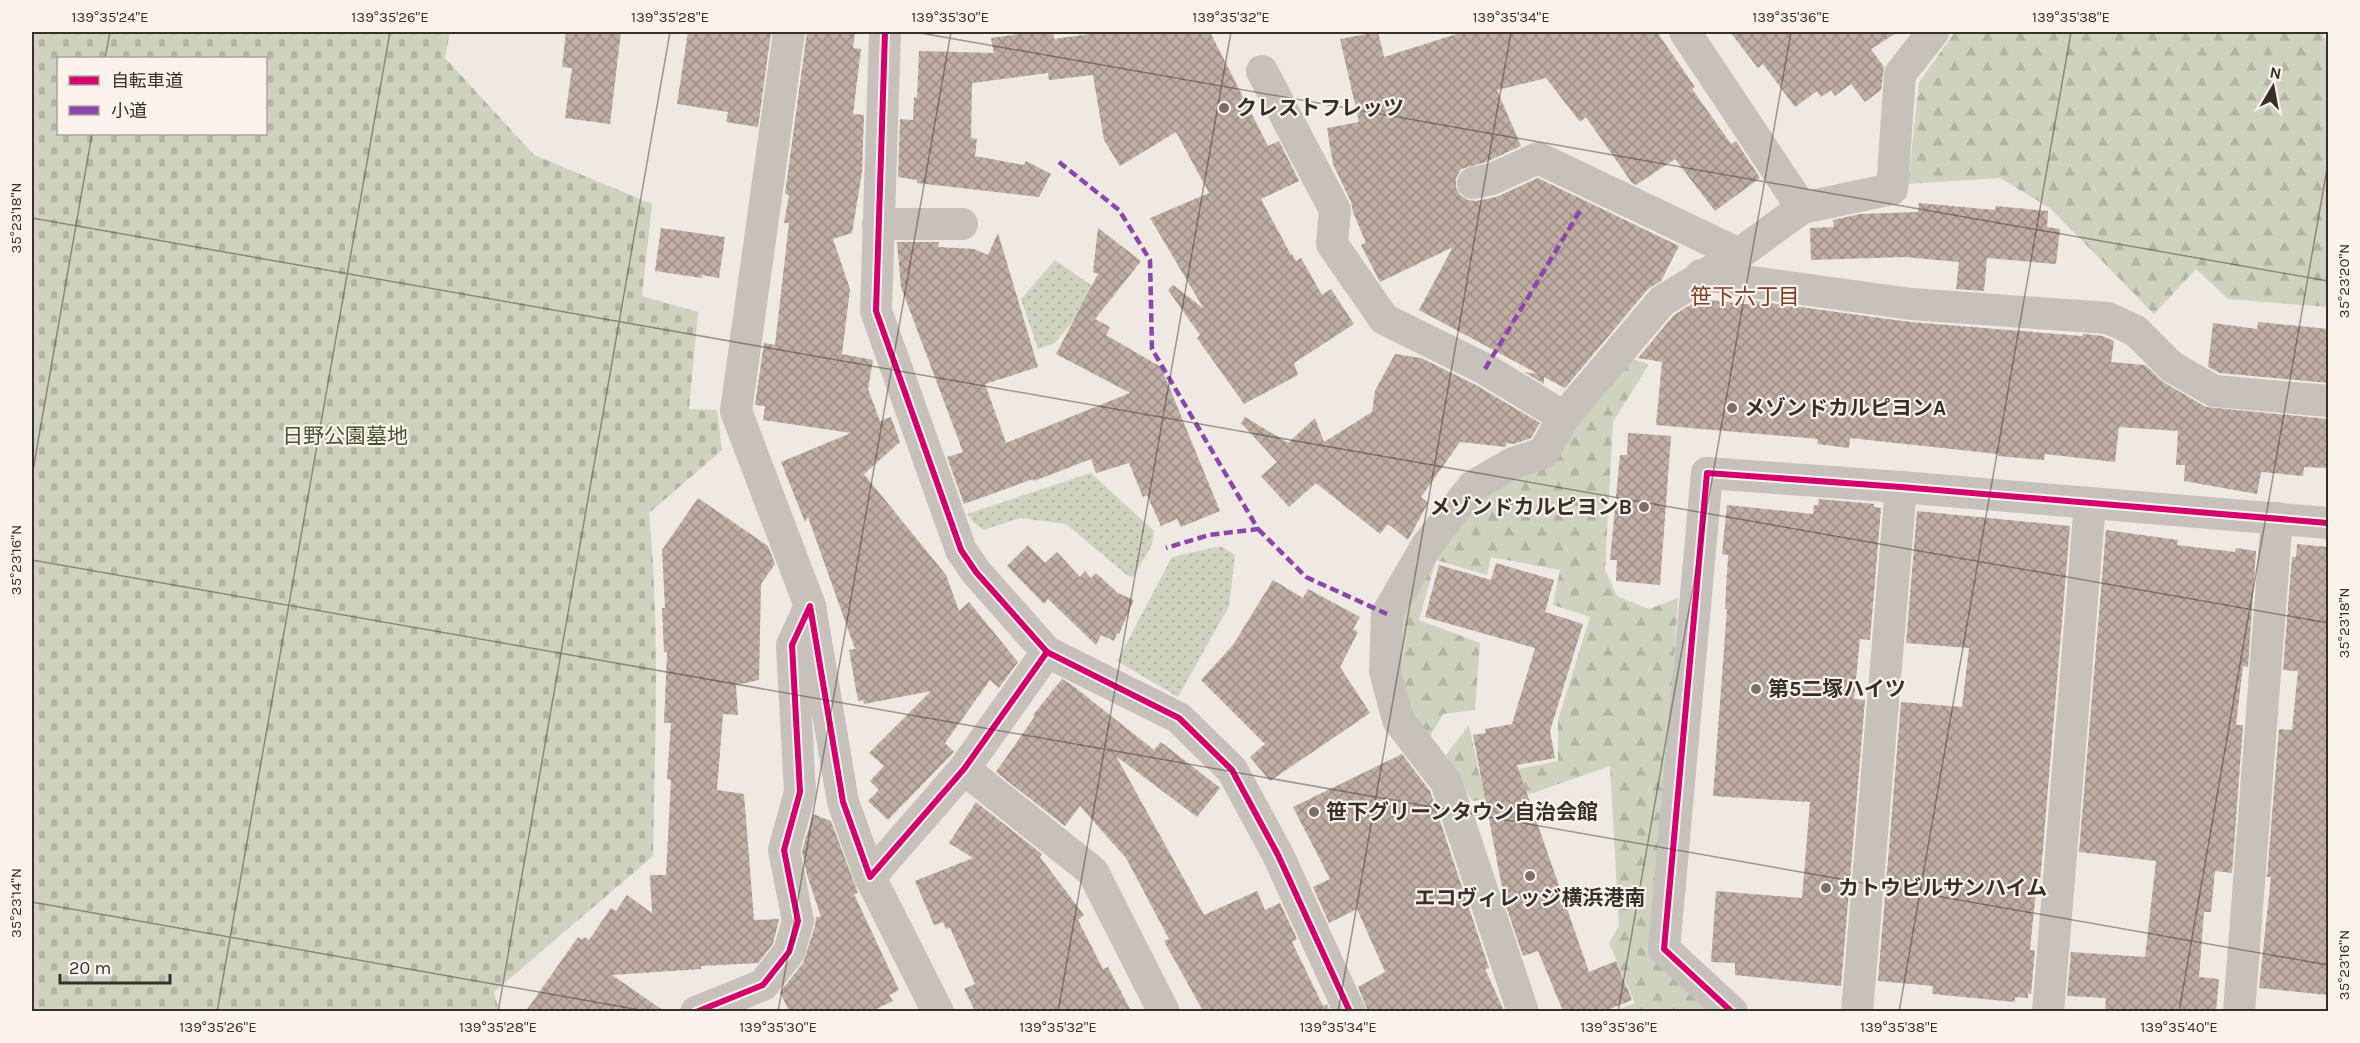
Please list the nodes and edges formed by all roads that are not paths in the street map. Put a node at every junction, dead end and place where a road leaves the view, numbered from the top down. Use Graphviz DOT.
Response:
graph roads {
  1 [pos="789,32"];
  2 [pos="885,32"];
  3 [pos="1685,32"];
  4 [pos="1933,32"];
  5 [pos="1262,70"];
  6 [pos="1473,183"];
  7 [pos="1802,208"];
  8 [pos="878,224"];
  9 [pos="962,225"];
  10 [pos="1739,254"];
  11 [pos="1701,275"];
  12 [pos="2328,401"];
  13 [pos="1564,417"];
  14 [pos="1901,487"];
  15 [pos="2090,503"];
  16 [pos="2277,518"];
  17 [pos="2328,523"];
  18 [pos="810,606"];
  19 [pos="1047,652"];
  20 [pos="964,769"];
  21 [pos="870,877"];
  22 [pos="934,1010"];
  23 [pos="696,1011"];
  24 [pos="1164,1011"];
  25 [pos="1350,1011"];
  26 [pos="1523,1011"];
  27 [pos="1732,1011"];
  28 [pos="1857,1011"];
  29 [pos="2048,1011"];
  30 [pos="2239,1011"];
  1 -- 18 [label="street"];
  2 -- 8 [label="street"];
  3 -- 7 [label="street"];
  4 -- 7 [label="street"];
  5 -- 13 [label="street"];
  6 -- 10 [label="street"];
  7 -- 10 [label="street"];
  8 -- 9 [label="street"];
  8 -- 19 [label="street"];
  10 -- 11 [label="street"];
  11 -- 12 [label="street"];
  11 -- 13 [label="street"];
  13 -- 26 [label="street"];
  14 -- 15 [label="street"];
  14 -- 27 [label="street"];
  14 -- 28 [label="street"];
  15 -- 16 [label="street"];
  15 -- 29 [label="street"];
  16 -- 17 [label="street"];
  16 -- 30 [label="street"];
  18 -- 21 [label="street"];
  18 -- 23 [label="street"];
  19 -- 20 [label="street"];
  19 -- 25 [label="street"];
  20 -- 21 [label="street"];
  20 -- 24 [label="street"];
  21 -- 22 [label="street"];
}
